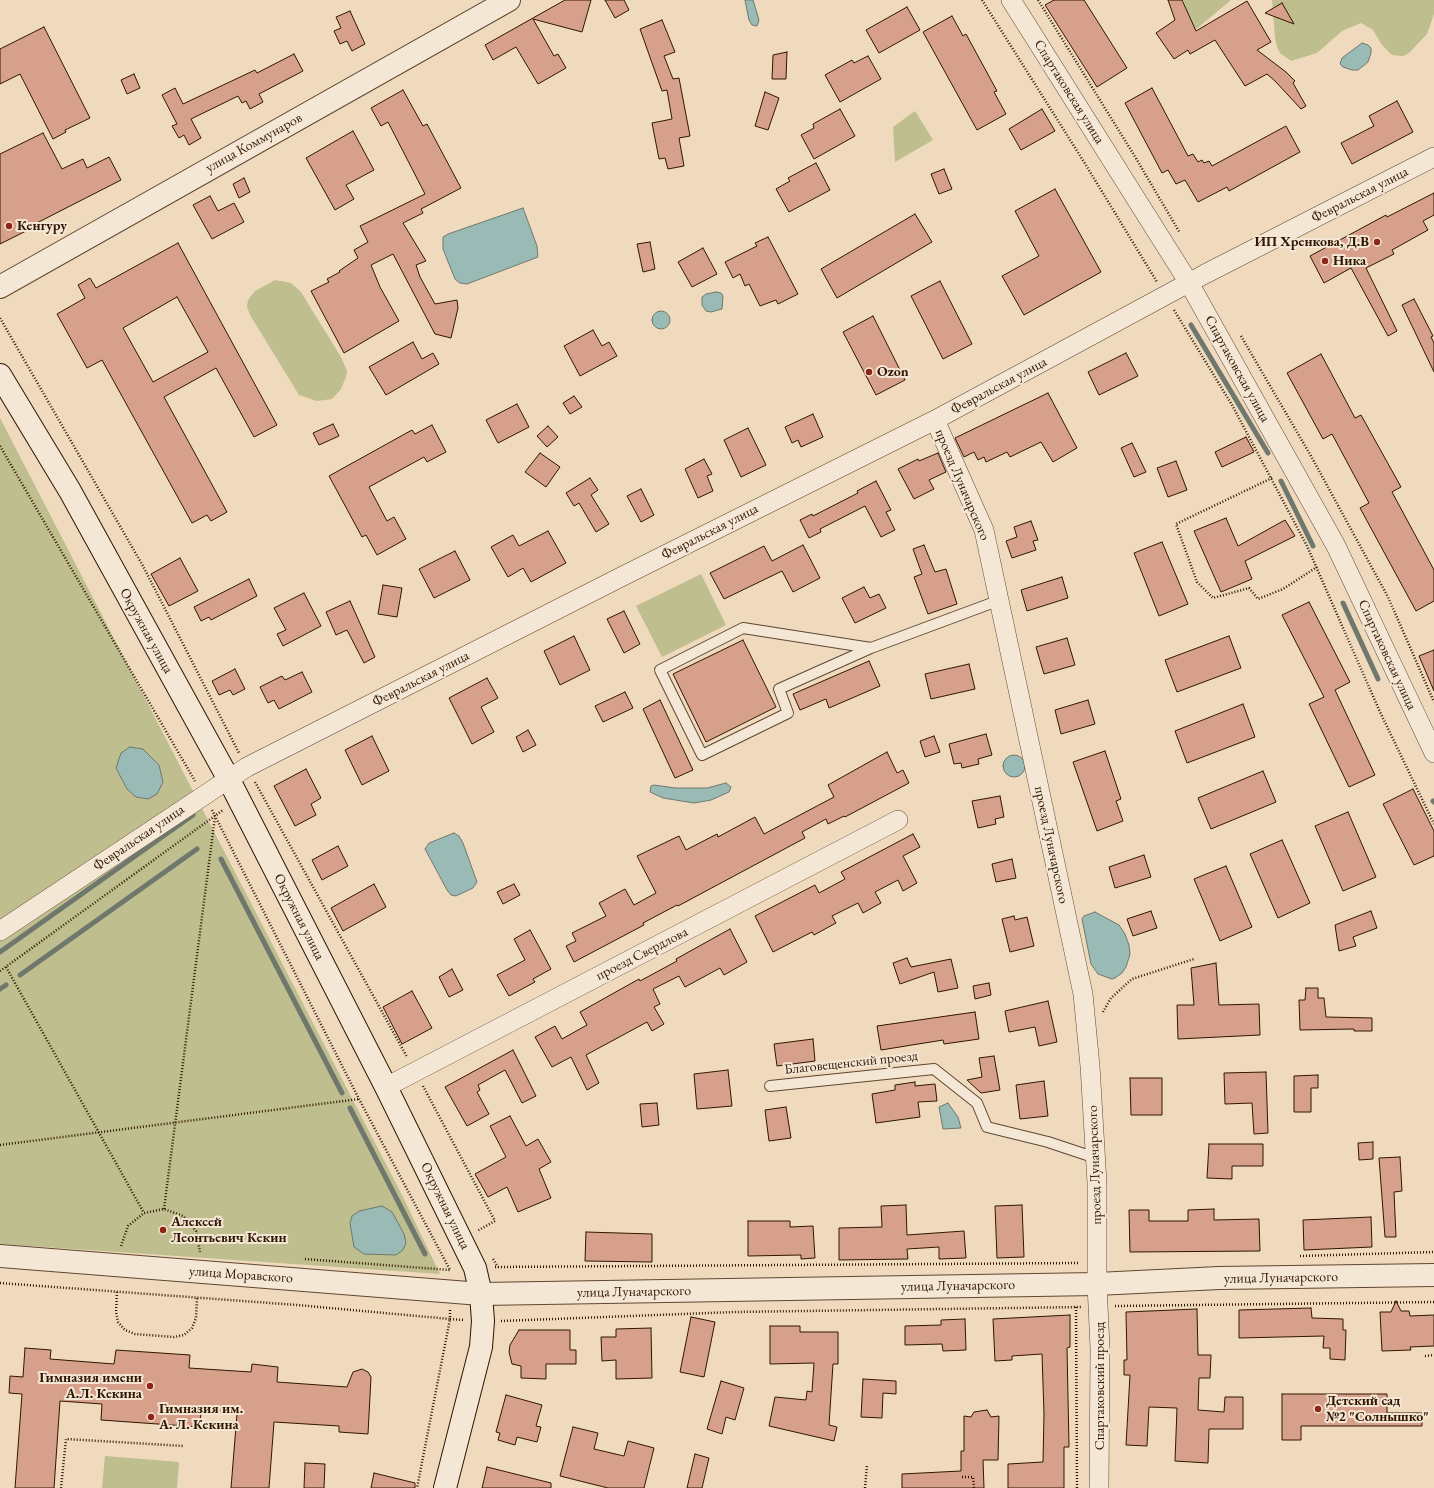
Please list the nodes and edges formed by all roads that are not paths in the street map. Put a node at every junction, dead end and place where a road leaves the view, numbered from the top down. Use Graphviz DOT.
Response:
graph roads {
  1 [pos="509,0"];
  2 [pos="1011,0"];
  3 [pos="1434,157"];
  4 [pos="1189,283"];
  5 [pos="0,286"];
  6 [pos="0,376"];
  7 [pos="935,420"];
  8 [pos="1000,600"];
  9 [pos="871,648"];
  10 [pos="1434,753"];
  11 [pos="228,778"];
  12 [pos="898,820"];
  13 [pos="0,931"];
  14 [pos="770,1086"];
  15 [pos="386,1087"];
  16 [pos="1096,1158"];
  17 [pos="0,1256"];
  18 [pos="1097,1273"];
  19 [pos="1434,1276"];
  20 [pos="481,1294"];
  21 [pos="445,1488"];
  22 [pos="1099,1488"];
  1 -- 5 [label="street, улица Коммунаров"];
  2 -- 4 [label="street, Спартаковская улица"];
  3 -- 4 [label="street, Февральская улица"];
  4 -- 7 [label="street, Февральская улица"];
  4 -- 10 [label="street, Спартаковская улица"];
  6 -- 11 [label="street, Окружная улица"];
  7 -- 8 [label="street, проезд Луначарского"];
  7 -- 11 [label="street, Февральская улица"];
  8 -- 9 [label="lane"];
  8 -- 16 [label="street, проезд Луначарского"];
  9 -- 9 [label="lane"];
  11 -- 13 [label="street, Февральская улица"];
  11 -- 15 [label="street, Окружная улица"];
  12 -- 15 [label="street, проезд Свердлова"];
  14 -- 16 [label="lane, Благовещенский проезд"];
  15 -- 20 [label="street, Окружная улица"];
  16 -- 18 [label="street, проезд Луначарского"];
  17 -- 20 [label="street, улица Моравского"];
  18 -- 19 [label="street, улица Луначарского"];
  18 -- 20 [label="street, улица Луначарского"];
  18 -- 22 [label="street, Спартаковский проезд"];
  20 -- 21 [label="street, Окружная улица"];
}
